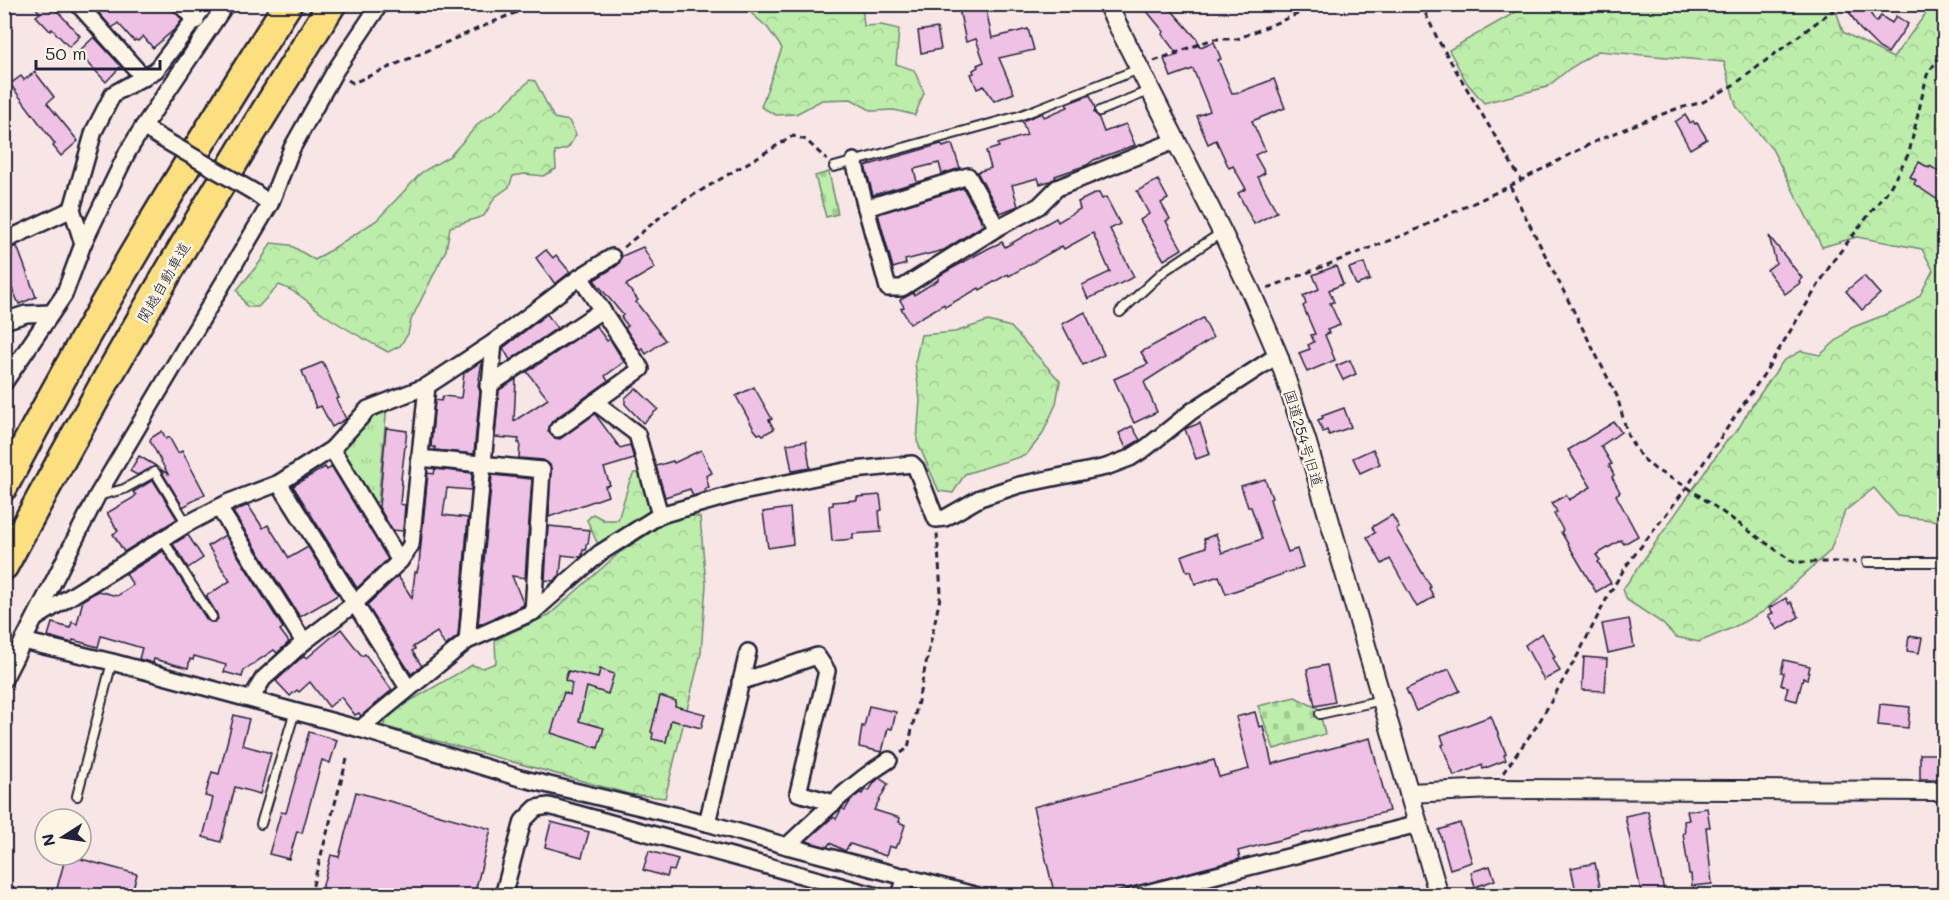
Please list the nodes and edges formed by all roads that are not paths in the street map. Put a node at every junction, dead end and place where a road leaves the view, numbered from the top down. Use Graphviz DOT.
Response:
graph roads {
  1 [pos="78,4"];
  2 [pos="180,4"];
  3 [pos="206,4"];
  4 [pos="226,4"];
  5 [pos="288,4"];
  6 [pos="332,4"];
  7 [pos="380,4"];
  8 [pos="1107,4"];
  9 [pos="196,21"];
  10 [pos="1139,69"];
  11 [pos="144,78"];
  12 [pos="1151,90"];
  13 [pos="1100,111"];
  14 [pos="144,127"];
  15 [pos="1177,140"];
  16 [pos="854,161"];
  17 [pos="834,167"];
  18 [pos="270,204"];
  19 [pos="866,208"];
  20 [pos="72,209"];
  21 [pos="997,228"];
  22 [pos="1222,232"];
  23 [pos="4,241"];
  24 [pos="83,244"];
  25 [pos="612,257"];
  26 [pos="580,277"];
  27 [pos="602,310"];
  28 [pos="1120,312"];
  29 [pos="50,313"];
  30 [pos="4,321"];
  31 [pos="494,342"];
  32 [pos="1278,355"];
  33 [pos="4,383"];
  34 [pos="427,386"];
  35 [pos="489,386"];
  36 [pos="595,402"];
  37 [pos="558,429"];
  38 [pos="332,449"];
  39 [pos="419,458"];
  40 [pos="483,464"];
  41 [pos="279,483"];
  42 [pos="4,486"];
  43 [pos="98,496"];
  44 [pos="219,508"];
  45 [pos="660,515"];
  46 [pos="187,525"];
  47 [pos="163,540"];
  48 [pos="400,561"];
  49 [pos="1867,562"];
  50 [pos="1944,562"];
  51 [pos="4,566"];
  52 [pos="355,603"];
  53 [pos="533,612"];
  54 [pos="212,617"];
  55 [pos="36,618"];
  56 [pos="23,641"];
  57 [pos="466,641"];
  58 [pos="304,642"];
  59 [pos="748,652"];
  60 [pos="112,662"];
  61 [pos="4,679"];
  62 [pos="740,682"];
  63 [pos="408,688"];
  64 [pos="251,699"];
  65 [pos="1382,700"];
  66 [pos="295,711"];
  67 [pos="1320,714"];
  68 [pos="360,729"];
  69 [pos="889,760"];
  70 [pos="1944,791"];
  71 [pos="1409,793"];
  72 [pos="77,796"];
  73 [pos="834,803"];
  74 [pos="707,822"];
  75 [pos="261,824"];
  76 [pos="1418,824"];
  77 [pos="787,846"];
  78 [pos="906,876"];
  79 [pos="503,896"];
  80 [pos="877,896"];
  81 [pos="900,896"];
  82 [pos="978,896"];
  83 [pos="1134,896"];
  84 [pos="1439,896"];
  1 -- 11 [label="street"];
  2 -- 9 [label="street"];
  3 -- 9 [label="street"];
  4 -- 14 [label="street"];
  5 -- 42 [label="highway"];
  6 -- 51 [label="highway, 関越自動車道"];
  7 -- 18 [label="street"];
  8 -- 10 [label="street, 国道254号旧道"];
  9 -- 11 [label="street"];
  10 -- 12 [label="street, 国道254号旧道"];
  10 -- 16 [label="lane"];
  11 -- 20 [label="street"];
  12 -- 13 [label="lane"];
  12 -- 15 [label="street, 国道254号旧道"];
  14 -- 18 [label="street, bridge"];
  14 -- 24 [label="street"];
  15 -- 21 [label="street"];
  15 -- 22 [label="street, 国道254号旧道"];
  16 -- 17 [label="lane"];
  16 -- 19 [label="street"];
  18 -- 43 [label="street"];
  19 -- 21 [label="street"];
  19 -- 21 [label="street"];
  20 -- 23 [label="street"];
  20 -- 24 [label="street"];
  22 -- 28 [label="lane"];
  22 -- 32 [label="street, 国道254号旧道"];
  24 -- 29 [label="street"];
  25 -- 26 [label="street"];
  26 -- 27 [label="street"];
  26 -- 31 [label="street"];
  27 -- 35 [label="street"];
  27 -- 36 [label="street"];
  29 -- 30 [label="street"];
  29 -- 33 [label="street"];
  31 -- 34 [label="street"];
  31 -- 35 [label="street"];
  32 -- 45 [label="street"];
  32 -- 65 [label="street, 国道254号旧道"];
  34 -- 38 [label="street"];
  34 -- 39 [label="street"];
  35 -- 40 [label="street"];
  36 -- 37 [label="street"];
  36 -- 45 [label="street"];
  38 -- 41 [label="street"];
  38 -- 48 [label="street"];
  39 -- 40 [label="street"];
  39 -- 48 [label="street"];
  40 -- 53 [label="street"];
  40 -- 57 [label="street"];
  41 -- 44 [label="street"];
  41 -- 52 [label="street"];
  43 -- 46 [label="lane"];
  43 -- 55 [label="street"];
  44 -- 46 [label="street"];
  44 -- 58 [label="street"];
  45 -- 53 [label="street"];
  46 -- 47 [label="street"];
  47 -- 54 [label="lane"];
  47 -- 55 [label="street"];
  48 -- 52 [label="street"];
  49 -- 50 [label="lane"];
  52 -- 58 [label="street"];
  52 -- 63 [label="street"];
  53 -- 57 [label="street"];
  55 -- 56 [label="street"];
  56 -- 60 [label="street"];
  56 -- 61 [label="street"];
  57 -- 63 [label="street"];
  58 -- 64 [label="street"];
  59 -- 62 [label="street"];
  60 -- 64 [label="street"];
  60 -- 72 [label="lane"];
  62 -- 73 [label="street"];
  62 -- 74 [label="street"];
  63 -- 68 [label="street"];
  64 -- 66 [label="street"];
  65 -- 67 [label="lane"];
  65 -- 71 [label="street, 国道254号旧道"];
  66 -- 68 [label="street"];
  66 -- 75 [label="lane"];
  68 -- 74 [label="street"];
  69 -- 73 [label="street"];
  70 -- 71 [label="street"];
  71 -- 76 [label="street, 国道254号旧道"];
  73 -- 77 [label="street"];
  74 -- 77 [label="street"];
  76 -- 83 [label="street"];
  76 -- 84 [label="street, 国道254号旧道"];
  77 -- 78 [label="street"];
  78 -- 81 [label="street"];
  78 -- 82 [label="street"];
  79 -- 80 [label="street"];
}
